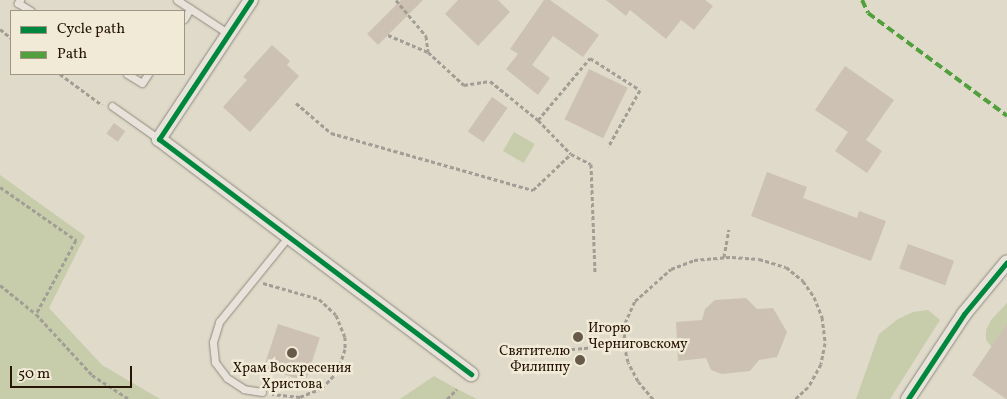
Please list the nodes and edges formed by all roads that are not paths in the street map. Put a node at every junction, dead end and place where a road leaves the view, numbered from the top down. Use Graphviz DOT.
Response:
graph roads {
  1 [pos="20,0"];
  2 [pos="177,0"];
  3 [pos="252,0"];
  4 [pos="190,9"];
  5 [pos="29,10"];
  6 [pos="185,17"];
  7 [pos="229,34"];
  8 [pos="129,75"];
  9 [pos="147,75"];
  10 [pos="112,106"];
  11 [pos="159,139"];
  12 [pos="288,237"];
  13 [pos="1007,262"];
  14 [pos="471,374"];
  15 [pos="262,392"];
  16 [pos="908,399"];
  1 -- 5 [label="lane"];
  2 -- 4 [label="lane"];
  3 -- 7 [label="street"];
  4 -- 6 [label="lane"];
  4 -- 7 [label="lane"];
  7 -- 11 [label="street"];
  8 -- 9 [label="lane"];
  10 -- 11 [label="lane"];
  11 -- 12 [label="street"];
  12 -- 14 [label="street"];
  12 -- 15 [label="lane"];
  13 -- 16 [label="street"];
}
